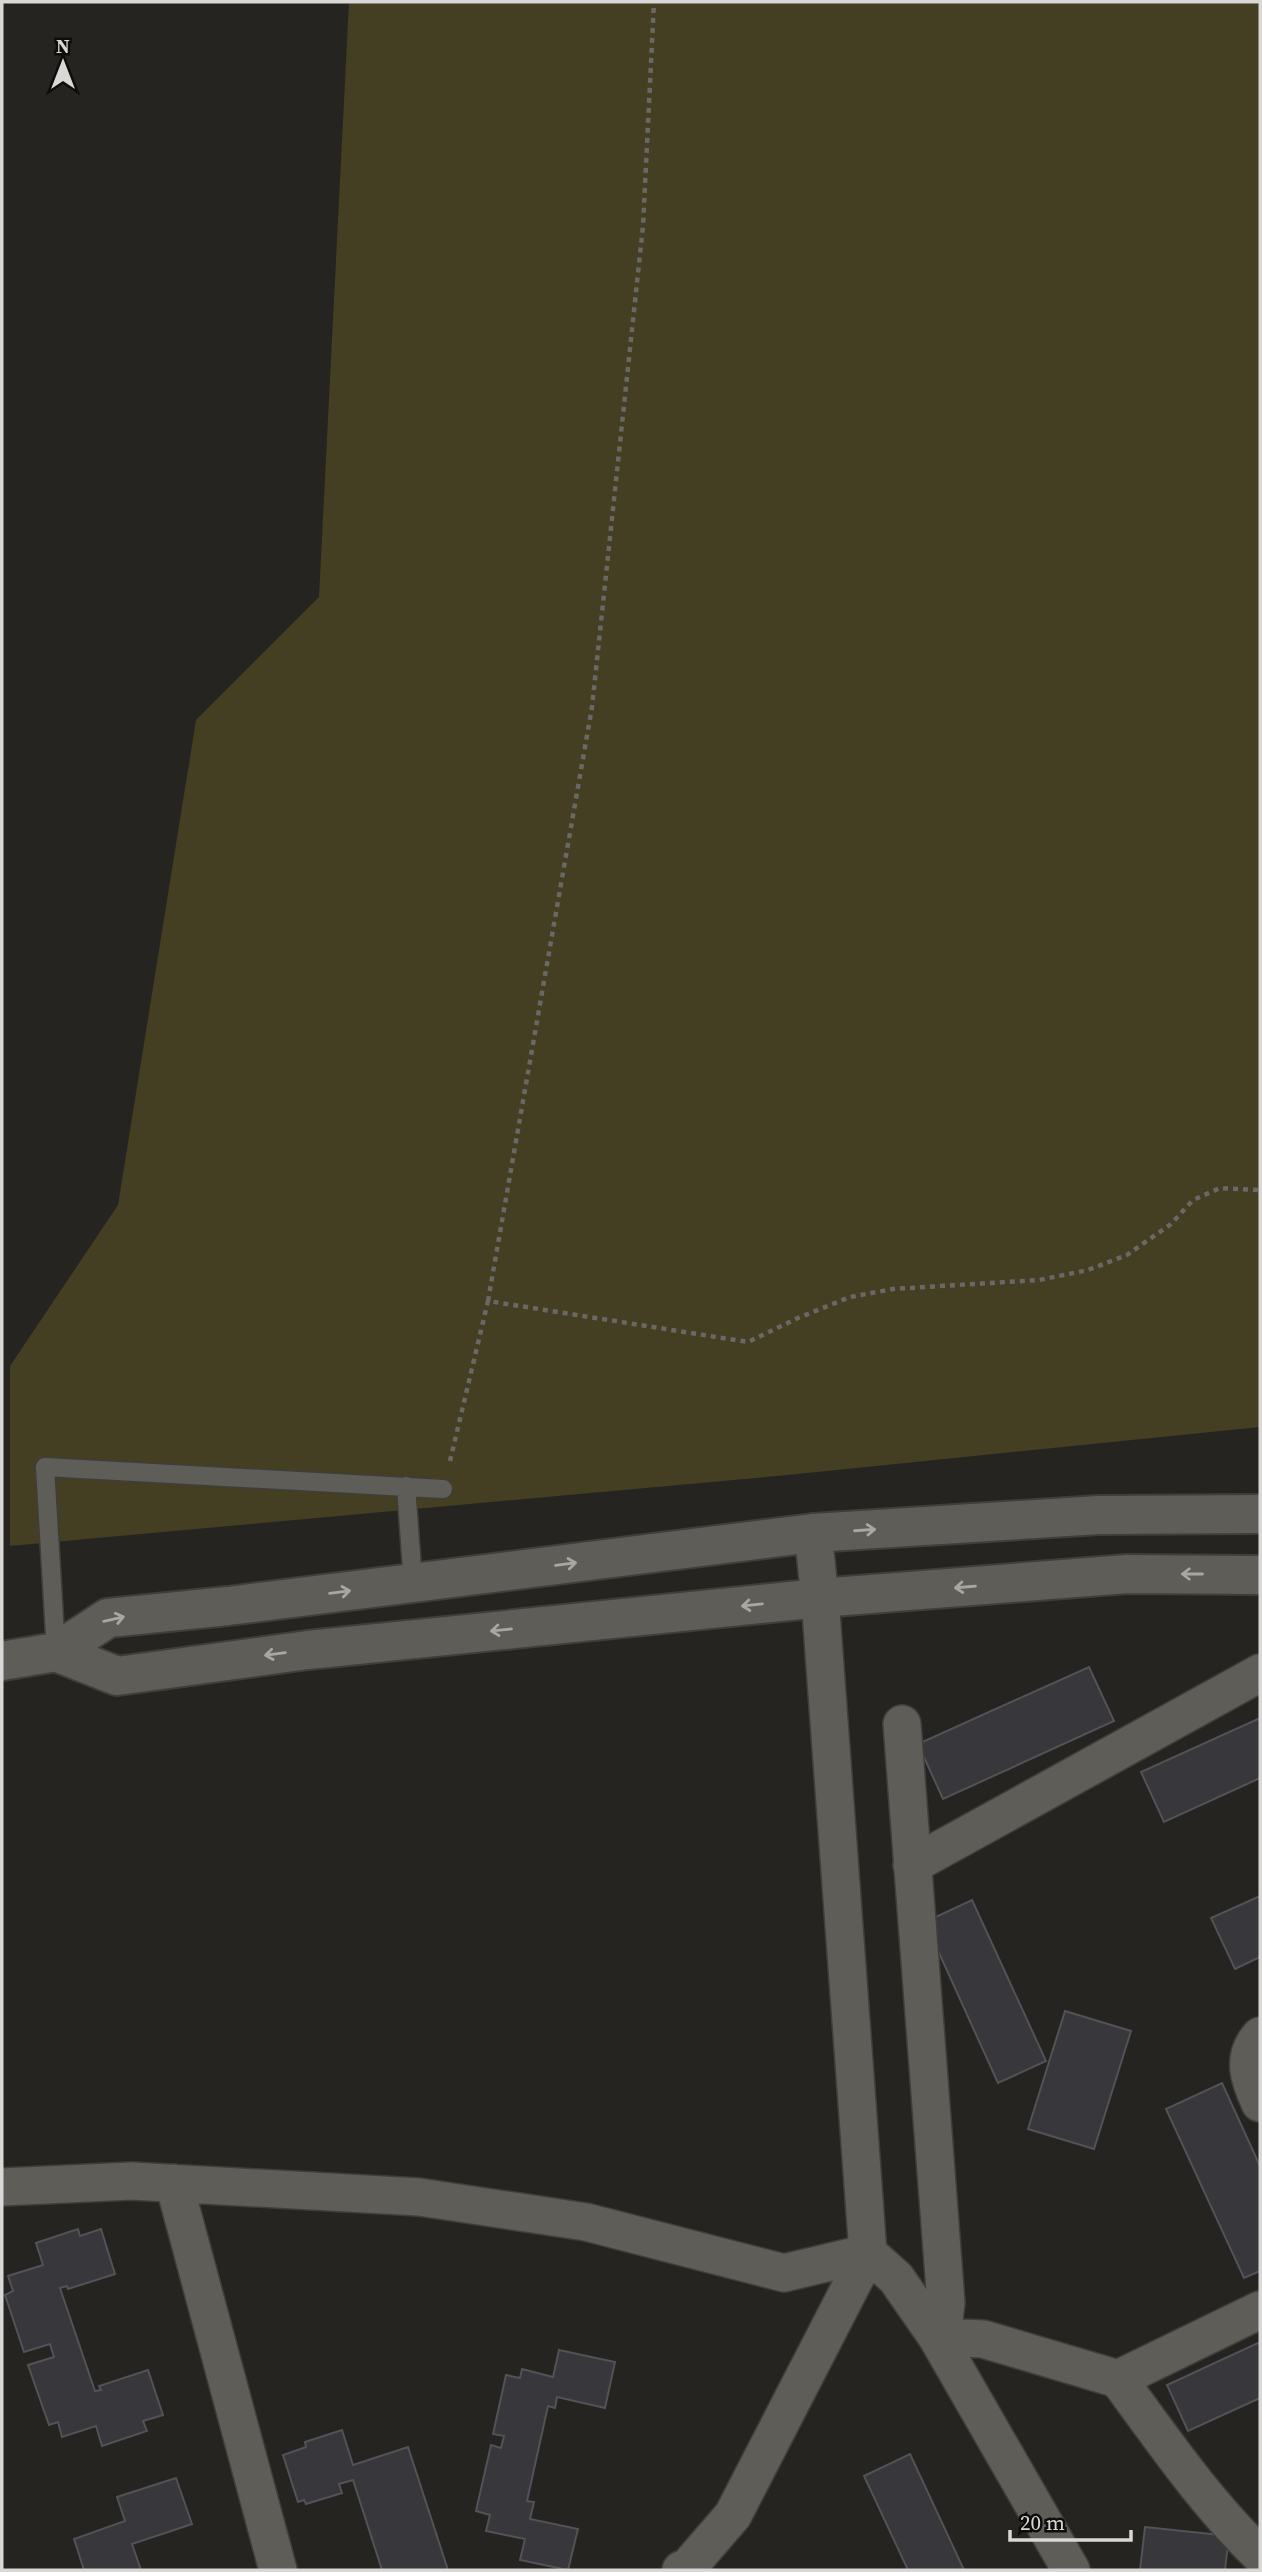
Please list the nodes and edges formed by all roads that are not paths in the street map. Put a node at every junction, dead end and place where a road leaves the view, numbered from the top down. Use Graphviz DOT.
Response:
graph roads {
  1 [pos="406,1486"];
  2 [pos="443,1489"];
  3 [pos="1260,1514"];
  4 [pos="813,1533"];
  5 [pos="1260,1574"];
  6 [pos="413,1583"];
  7 [pos="820,1598"];
  8 [pos="56,1652"];
  9 [pos="2,1661"];
  10 [pos="1260,1673"];
  11 [pos="902,1724"];
  12 [pos="912,1865"];
  13 [pos="1260,2036"];
  14 [pos="1260,2103"];
  15 [pos="174,2183"];
  16 [pos="2,2187"];
  17 [pos="868,2253"];
  18 [pos="1260,2310"];
  19 [pos="937,2337"];
  20 [pos="1118,2379"];
  21 [pos="1260,2555"];
  22 [pos="278,2570"];
  23 [pos="681,2570"];
  24 [pos="1070,2570"];
  1 -- 2 [label="lane"];
  1 -- 6 [label="lane"];
  1 -- 8 [label="lane"];
  4 -- 3 [label="main road, one-way"];
  6 -- 4 [label="main road, one-way"];
  4 -- 7 [label="street"];
  5 -- 7 [label="main road, one-way"];
  8 -- 6 [label="main road, one-way"];
  7 -- 8 [label="main road, one-way"];
  7 -- 17 [label="street"];
  8 -- 9 [label="main road"];
  10 -- 12 [label="street"];
  11 -- 12 [label="street"];
  12 -- 19 [label="street"];
  13 -- 14 [label="street"];
  15 -- 16 [label="street"];
  15 -- 17 [label="street"];
  15 -- 22 [label="street"];
  17 -- 19 [label="street"];
  17 -- 23 [label="street"];
  18 -- 20 [label="street"];
  19 -- 20 [label="street"];
  19 -- 24 [label="street"];
  20 -- 21 [label="street"];
}
